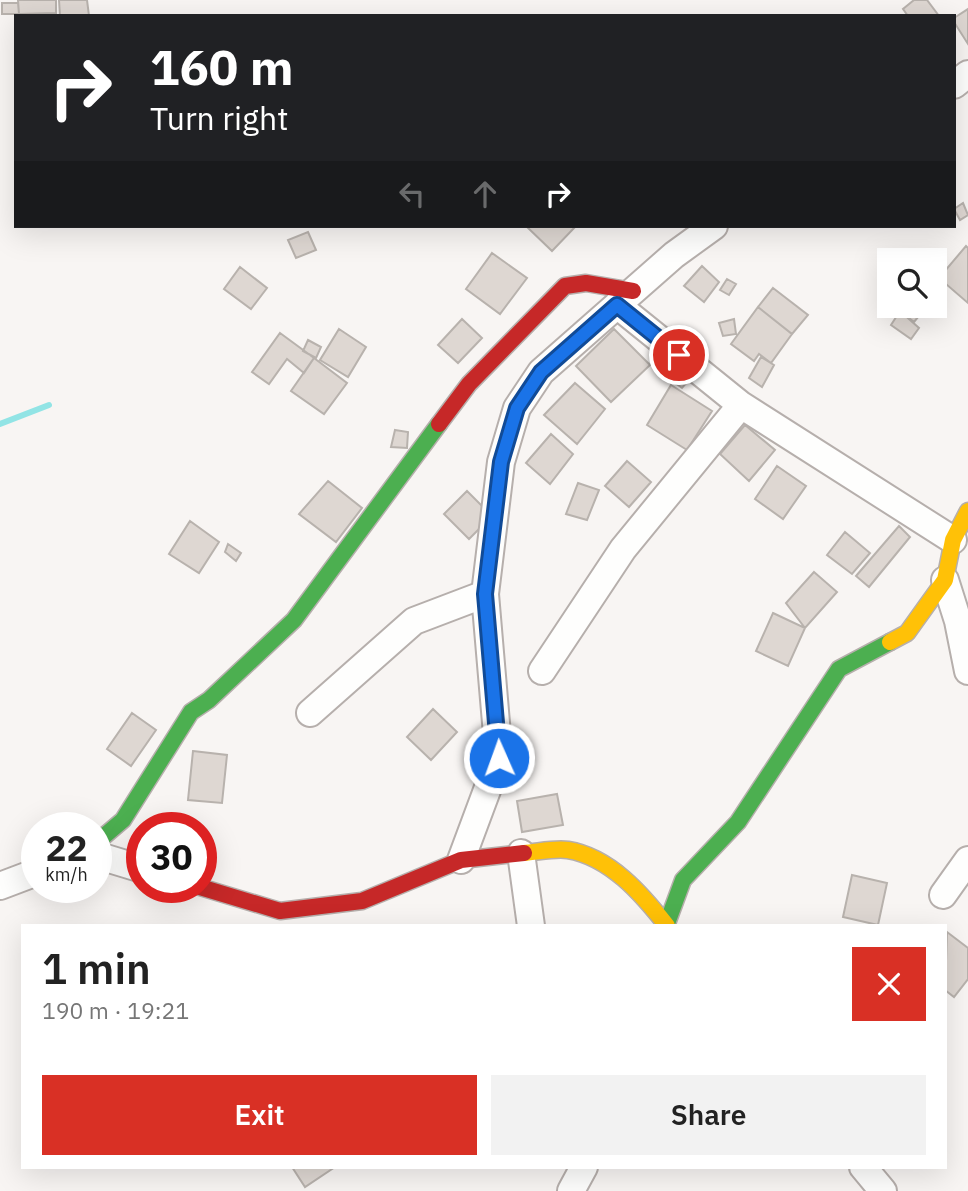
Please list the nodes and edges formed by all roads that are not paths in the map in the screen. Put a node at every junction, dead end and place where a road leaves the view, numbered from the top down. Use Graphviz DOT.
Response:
graph roads {
  1 [pos="712,228"];
  2 [pos="625,298"];
  3 [pos="741,405"];
  4 [pos="968,511"];
  5 [pos="953,541"];
  6 [pos="945,580"];
  7 [pos="485,594"];
  8 [pos="542,671"];
  9 [pos="968,671"];
  10 [pos="310,713"];
  11 [pos="112,829"];
  12 [pos="521,853"];
  13 [pos="461,860"];
  14 [pos="968,860"];
  15 [pos="21,878"];
  16 [pos="0,887"];
  17 [pos="217,892"];
  18 [pos="943,895"];
  19 [pos="531,924"];
  20 [pos="666,924"];
  21 [pos="667,924"];
  22 [pos="564,1169"];
  23 [pos="582,1169"];
  24 [pos="865,1169"];
  25 [pos="569,1191"];
  26 [pos="883,1191"];
  1 -- 2 [label="street"];
  2 -- 3 [label="street"];
  2 -- 7 [label="street"];
  2 -- 11 [label="street"];
  3 -- 5 [label="street"];
  3 -- 8 [label="street"];
  4 -- 5 [label="street"];
  5 -- 6 [label="street"];
  6 -- 9 [label="street"];
  6 -- 21 [label="street"];
  7 -- 10 [label="street"];
  7 -- 13 [label="street"];
  12 -- 13 [label="street"];
  12 -- 19 [label="street"];
  12 -- 20 [label="street"];
  13 -- 17 [label="street"];
  14 -- 18 [label="street"];
  15 -- 16 [label="street"];
  22 -- 25 [label="street"];
  23 -- 25 [label="street"];
  24 -- 26 [label="street"];
}
